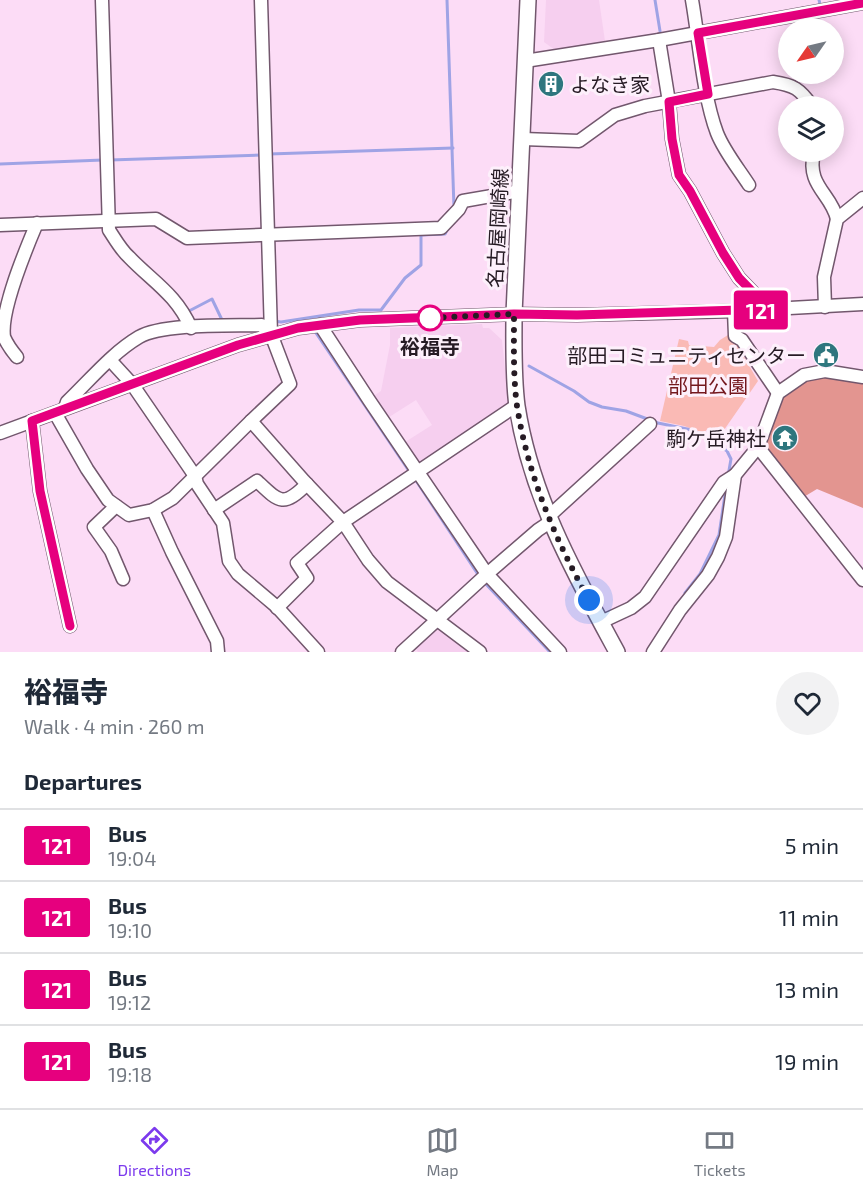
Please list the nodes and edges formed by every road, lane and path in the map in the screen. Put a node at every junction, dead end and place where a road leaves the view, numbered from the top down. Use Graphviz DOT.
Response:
graph roads {
  1 [pos="102,0"];
  2 [pos="261,0"];
  3 [pos="528,0"];
  4 [pos="692,0"];
  5 [pos="863,3"];
  6 [pos="804,14"];
  7 [pos="803,18"];
  8 [pos="698,33"];
  9 [pos="658,40"];
  10 [pos="525,61"];
  11 [pos="778,81"];
  12 [pos="795,84"];
  13 [pos="708,94"];
  14 [pos="804,96"];
  15 [pos="669,102"];
  16 [pos="523,139"];
  17 [pos="813,162"];
  18 [pos="749,184"];
  19 [pos="520,191"];
  20 [pos="863,198"];
  21 [pos="837,219"];
  22 [pos="109,221"];
  23 [pos="37,223"];
  24 [pos="0,225"];
  25 [pos="269,234"];
  26 [pos="863,304"];
  27 [pos="825,307"];
  28 [pos="769,309"];
  29 [pos="734,311"];
  30 [pos="514,314"];
  31 [pos="320,325"];
  32 [pos="191,328"];
  33 [pos="270,335"];
  34 [pos="16,357"];
  35 [pos="110,360"];
  36 [pos="863,377"];
  37 [pos="132,384"];
  38 [pos="778,393"];
  39 [pos="517,405"];
  40 [pos="60,410"];
  41 [pos="32,421"];
  42 [pos="251,421"];
  43 [pos="650,424"];
  44 [pos="0,433"];
  45 [pos="758,447"];
  46 [pos="418,471"];
  47 [pos="735,475"];
  48 [pos="195,476"];
  49 [pos="307,484"];
  50 [pos="116,506"];
  51 [pos="153,510"];
  52 [pos="214,510"];
  53 [pos="549,519"];
  54 [pos="343,522"];
  55 [pos="487,574"];
  56 [pos="123,579"];
  57 [pos="863,580"];
  58 [pos="277,608"];
  59 [pos="437,619"];
  60 [pos="601,621"];
  61 [pos="70,626"];
  62 [pos="218,652"];
  63 [pos="318,652"];
  64 [pos="402,652"];
  65 [pos="480,652"];
  66 [pos="560,652"];
  67 [pos="618,652"];
  68 [pos="653,652"];
  1 -- 22 [label="street"];
  2 -- 25 [label="street"];
  3 -- 10 [label="main road, 名古屋岡崎線"];
  4 -- 8 [label="street"];
  5 -- 6 [label="street"];
  6 -- 7 [label="street"];
  6 -- 8 [label="street"];
  8 -- 9 [label="street"];
  8 -- 13 [label="street"];
  9 -- 10 [label="street"];
  9 -- 15 [label="street"];
  10 -- 16 [label="main road, 名古屋岡崎線"];
  11 -- 13 [label="street"];
  12 -- 14 [label="street"];
  13 -- 15 [label="street"];
  13 -- 18 [label="street"];
  15 -- 16 [label="street"];
  15 -- 28 [label="street"];
  16 -- 19 [label="main road, 名古屋岡崎線"];
  17 -- 21 [label="street"];
  19 -- 25 [label="street"];
  19 -- 30 [label="main road, 名古屋岡崎線"];
  20 -- 21 [label="street"];
  21 -- 27 [label="street"];
  22 -- 23 [label="street"];
  22 -- 25 [label="street"];
  22 -- 32 [label="street"];
  23 -- 24 [label="street"];
  23 -- 34 [label="street"];
  25 -- 33 [label="street"];
  26 -- 27 [label="street"];
  27 -- 28 [label="street"];
  28 -- 29 [label="street"];
  29 -- 30 [label="street"];
  29 -- 38 [label="street"];
  30 -- 31 [label="street"];
  30 -- 39 [label="main road, 名古屋岡崎線"];
  31 -- 33 [label="street"];
  31 -- 46 [label="street"];
  32 -- 33 [label="street"];
  32 -- 35 [label="street"];
  33 -- 37 [label="street"];
  33 -- 42 [label="street"];
  35 -- 37 [label="street"];
  35 -- 40 [label="street"];
  36 -- 38 [label="street"];
  37 -- 40 [label="street"];
  37 -- 48 [label="street"];
  38 -- 45 [label="street"];
  39 -- 46 [label="street"];
  39 -- 53 [label="main road, 名古屋岡崎線"];
  40 -- 41 [label="street"];
  40 -- 50 [label="street"];
  41 -- 44 [label="street"];
  41 -- 61 [label="street"];
  42 -- 48 [label="street"];
  42 -- 49 [label="street"];
  43 -- 53 [label="street"];
  45 -- 47 [label="street"];
  45 -- 57 [label="street"];
  46 -- 54 [label="street"];
  46 -- 55 [label="street"];
  47 -- 60 [label="street"];
  47 -- 68 [label="street"];
  48 -- 51 [label="street"];
  48 -- 52 [label="street"];
  49 -- 52 [label="street"];
  49 -- 54 [label="street"];
  50 -- 51 [label="street"];
  50 -- 56 [label="street"];
  51 -- 62 [label="street"];
  52 -- 58 [label="street"];
  53 -- 55 [label="street"];
  53 -- 60 [label="main road, 名古屋岡崎線"];
  54 -- 58 [label="street"];
  54 -- 59 [label="street"];
  55 -- 59 [label="street"];
  55 -- 66 [label="street"];
  58 -- 63 [label="street"];
  59 -- 64 [label="street"];
  59 -- 65 [label="street"];
  60 -- 67 [label="main road, 名古屋岡崎線"];
}
